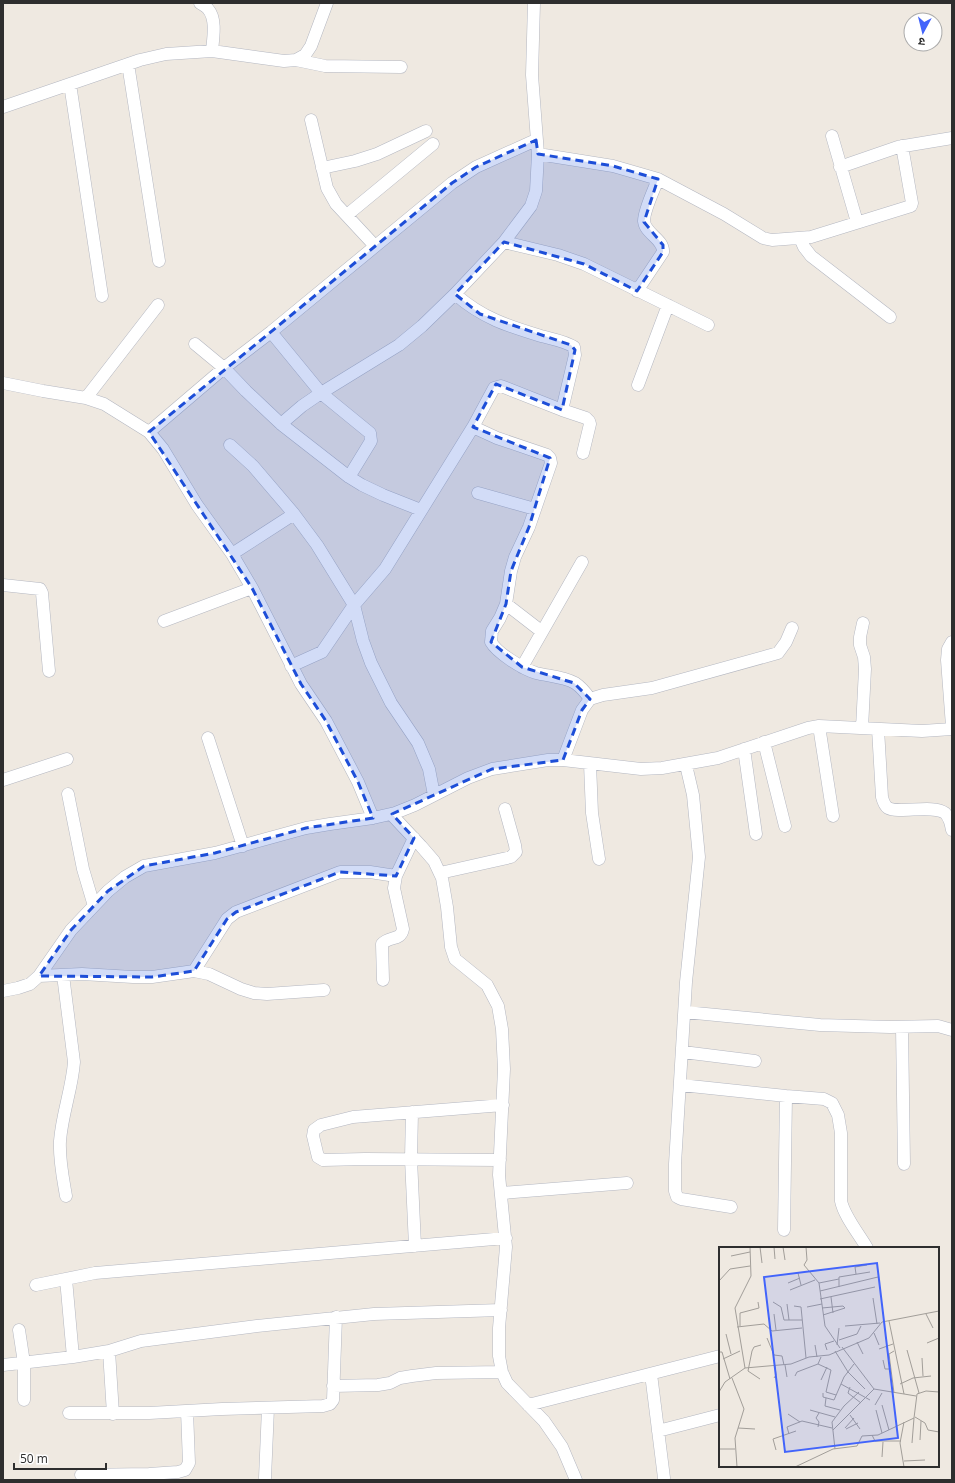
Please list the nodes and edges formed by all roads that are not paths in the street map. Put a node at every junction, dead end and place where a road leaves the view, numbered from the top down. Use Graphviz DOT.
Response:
graph roads {
  1 [pos="200,3"];
  2 [pos="327,3"];
  3 [pos="534,3"];
  4 [pos="212,51"];
  5 [pos="296,60"];
  6 [pos="128,64"];
  7 [pos="402,68"];
  8 [pos="70,84"];
  9 [pos="3,107"];
  10 [pos="311,120"];
  11 [pos="426,131"];
  12 [pos="832,136"];
  13 [pos="952,138"];
  14 [pos="536,140"];
  15 [pos="433,144"];
  16 [pos="902,146"];
  17 [pos="538,154"];
  18 [pos="840,167"];
  19 [pos="322,168"];
  20 [pos="658,179"];
  21 [pos="347,215"];
  22 [pos="857,222"];
  23 [pos="800,238"];
  24 [pos="504,242"];
  25 [pos="375,246"];
  26 [pos="159,261"];
  27 [pos="637,290"];
  28 [pos="455,294"];
  29 [pos="102,296"];
  30 [pos="158,305"];
  31 [pos="668,305"];
  32 [pos="890,317"];
  33 [pos="708,325"];
  34 [pos="271,332"];
  35 [pos="194,344"];
  36 [pos="224,368"];
  37 [pos="3,383"];
  38 [pos="638,385"];
  39 [pos="321,393"];
  40 [pos="86,398"];
  41 [pos="562,410"];
  42 [pos="281,424"];
  43 [pos="474,427"];
  44 [pos="149,432"];
  45 [pos="230,445"];
  46 [pos="583,453"];
  47 [pos="349,477"];
  48 [pos="478,493"];
  49 [pos="535,509"];
  50 [pos="421,510"];
  51 [pos="294,514"];
  52 [pos="232,554"];
  53 [pos="582,562"];
  54 [pos="3,586"];
  55 [pos="252,588"];
  56 [pos="506,604"];
  57 [pos="354,605"];
  58 [pos="164,620"];
  59 [pos="862,623"];
  60 [pos="792,628"];
  61 [pos="541,631"];
  62 [pos="952,642"];
  63 [pos="291,666"];
  64 [pos="522,667"];
  65 [pos="49,672"];
  66 [pos="590,699"];
  67 [pos="819,726"];
  68 [pos="952,726"];
  69 [pos="862,728"];
  70 [pos="878,729"];
  71 [pos="952,729"];
  72 [pos="208,738"];
  73 [pos="764,742"];
  74 [pos="744,749"];
  75 [pos="67,759"];
  76 [pos="563,760"];
  77 [pos="590,764"];
  78 [pos="686,765"];
  79 [pos="3,780"];
  80 [pos="68,794"];
  81 [pos="434,795"];
  82 [pos="505,809"];
  83 [pos="391,814"];
  84 [pos="833,816"];
  85 [pos="373,818"];
  86 [pos="785,826"];
  87 [pos="952,830"];
  88 [pos="756,834"];
  89 [pos="414,838"];
  90 [pos="243,846"];
  91 [pos="599,859"];
  92 [pos="440,873"];
  93 [pos="396,876"];
  94 [pos="94,906"];
  95 [pos="194,971"];
  96 [pos="63,975"];
  97 [pos="38,976"];
  98 [pos="383,980"];
  99 [pos="324,990"];
  100 [pos="3,991"];
  101 [pos="684,1012"];
  102 [pos="902,1027"];
  103 [pos="952,1030"];
  104 [pos="682,1052"];
  105 [pos="755,1061"];
  106 [pos="681,1085"];
  107 [pos="786,1096"];
  108 [pos="503,1105"];
  109 [pos="412,1112"];
  110 [pos="410,1159"];
  111 [pos="500,1160"];
  112 [pos="904,1164"];
  113 [pos="627,1182"];
  114 [pos="502,1193"];
  115 [pos="66,1196"];
  116 [pos="731,1207"];
  117 [pos="784,1230"];
  118 [pos="506,1238"];
  119 [pos="415,1246"];
  120 [pos="866,1247"];
  121 [pos="66,1279"];
  122 [pos="36,1284"];
  123 [pos="500,1310"];
  124 [pos="336,1317"];
  125 [pos="19,1330"];
  126 [pos="109,1351"];
  127 [pos="719,1356"];
  128 [pos="73,1357"];
  129 [pos="24,1363"];
  130 [pos="3,1366"];
  131 [pos="502,1372"];
  132 [pos="651,1374"];
  133 [pos="333,1386"];
  134 [pos="24,1400"];
  135 [pos="528,1405"];
  136 [pos="268,1408"];
  137 [pos="187,1412"];
  138 [pos="68,1413"];
  139 [pos="113,1414"];
  140 [pos="719,1415"];
  141 [pos="658,1431"];
  142 [pos="81,1475"];
  143 [pos="265,1478"];
  144 [pos="664,1478"];
  145 [pos="576,1480"];
  1 -- 4 [label="street"];
  2 -- 5 [label="street"];
  3 -- 14 [label="street"];
  4 -- 5 [label="street"];
  4 -- 6 [label="street"];
  5 -- 7 [label="street"];
  6 -- 8 [label="street"];
  6 -- 26 [label="street"];
  8 -- 9 [label="street"];
  8 -- 29 [label="street"];
  10 -- 19 [label="street"];
  11 -- 19 [label="street"];
  12 -- 18 [label="street"];
  13 -- 16 [label="street"];
  14 -- 17 [label="street"];
  14 -- 25 [label="street"];
  15 -- 21 [label="street"];
  16 -- 18 [label="street"];
  16 -- 22 [label="street"];
  17 -- 20 [label="street"];
  17 -- 24 [label="street"];
  18 -- 22 [label="street"];
  19 -- 21 [label="street"];
  20 -- 23 [label="street"];
  20 -- 27 [label="street"];
  21 -- 25 [label="street"];
  22 -- 23 [label="street"];
  23 -- 32 [label="street"];
  24 -- 27 [label="street"];
  24 -- 28 [label="street"];
  25 -- 34 [label="street"];
  27 -- 31 [label="street"];
  28 -- 39 [label="street"];
  28 -- 41 [label="street"];
  30 -- 40 [label="street"];
  31 -- 33 [label="street"];
  31 -- 38 [label="street"];
  34 -- 36 [label="street"];
  34 -- 39 [label="street"];
  35 -- 36 [label="street"];
  36 -- 42 [label="street"];
  36 -- 44 [label="street"];
  37 -- 40 [label="street"];
  39 -- 42 [label="street"];
  39 -- 47 [label="street"];
  40 -- 44 [label="street"];
  41 -- 43 [label="street"];
  41 -- 46 [label="street"];
  42 -- 47 [label="street"];
  43 -- 49 [label="street"];
  43 -- 50 [label="street"];
  44 -- 52 [label="street"];
  45 -- 51 [label="street"];
  47 -- 50 [label="street"];
  48 -- 49 [label="street"];
  49 -- 56 [label="street"];
  50 -- 57 [label="street"];
  51 -- 52 [label="street"];
  51 -- 57 [label="street"];
  52 -- 55 [label="street"];
  53 -- 61 [label="street"];
  54 -- 65 [label="street"];
  55 -- 58 [label="street"];
  55 -- 63 [label="street"];
  56 -- 61 [label="street"];
  56 -- 64 [label="street"];
  57 -- 63 [label="street"];
  57 -- 81 [label="street"];
  59 -- 69 [label="street"];
  60 -- 66 [label="street"];
  61 -- 64 [label="street"];
  62 -- 68 [label="street"];
  63 -- 85 [label="street"];
  64 -- 66 [label="street"];
  66 -- 76 [label="street"];
  67 -- 69 [label="street"];
  67 -- 73 [label="street"];
  67 -- 84 [label="street"];
  69 -- 70 [label="street"];
  70 -- 71 [label="street"];
  70 -- 87 [label="street"];
  72 -- 90 [label="street"];
  73 -- 74 [label="street"];
  73 -- 86 [label="street"];
  74 -- 78 [label="street"];
  74 -- 88 [label="street"];
  75 -- 79 [label="street"];
  76 -- 77 [label="street"];
  76 -- 81 [label="street"];
  77 -- 78 [label="street"];
  77 -- 91 [label="street"];
  78 -- 101 [label="street"];
  80 -- 94 [label="street"];
  81 -- 83 [label="street"];
  82 -- 92 [label="street"];
  83 -- 85 [label="street"];
  83 -- 89 [label="street"];
  85 -- 90 [label="street"];
  89 -- 92 [label="street"];
  89 -- 93 [label="street"];
  90 -- 94 [label="street"];
  92 -- 108 [label="street"];
  93 -- 95 [label="street"];
  93 -- 98 [label="street"];
  94 -- 97 [label="street"];
  95 -- 96 [label="street"];
  95 -- 99 [label="street"];
  96 -- 97 [label="street"];
  96 -- 115 [label="street"];
  97 -- 100 [label="street"];
  101 -- 102 [label="street"];
  101 -- 104 [label="street"];
  102 -- 103 [label="street"];
  102 -- 112 [label="street"];
  104 -- 105 [label="street"];
  104 -- 106 [label="street"];
  106 -- 107 [label="street"];
  106 -- 116 [label="street"];
  107 -- 117 [label="street"];
  107 -- 120 [label="street"];
  108 -- 109 [label="street"];
  108 -- 111 [label="street"];
  109 -- 110 [label="street"];
  109 -- 110 [label="street"];
  110 -- 111 [label="street"];
  110 -- 119 [label="street"];
  111 -- 114 [label="street"];
  113 -- 114 [label="street"];
  114 -- 118 [label="street"];
  118 -- 119 [label="street"];
  118 -- 123 [label="street"];
  119 -- 121 [label="street"];
  121 -- 122 [label="street"];
  121 -- 128 [label="street"];
  123 -- 124 [label="street"];
  123 -- 131 [label="street"];
  124 -- 126 [label="street"];
  124 -- 133 [label="street"];
  125 -- 129 [label="street"];
  126 -- 128 [label="street"];
  126 -- 139 [label="street"];
  127 -- 132 [label="street"];
  128 -- 129 [label="street"];
  129 -- 130 [label="street"];
  129 -- 134 [label="street"];
  131 -- 133 [label="street"];
  131 -- 135 [label="street"];
  132 -- 135 [label="street"];
  132 -- 141 [label="street"];
  133 -- 136 [label="street"];
  135 -- 145 [label="street"];
  136 -- 137 [label="street"];
  136 -- 143 [label="street"];
  137 -- 139 [label="street"];
  137 -- 142 [label="street"];
  138 -- 139 [label="street"];
  140 -- 141 [label="street"];
  141 -- 144 [label="street"];
}
